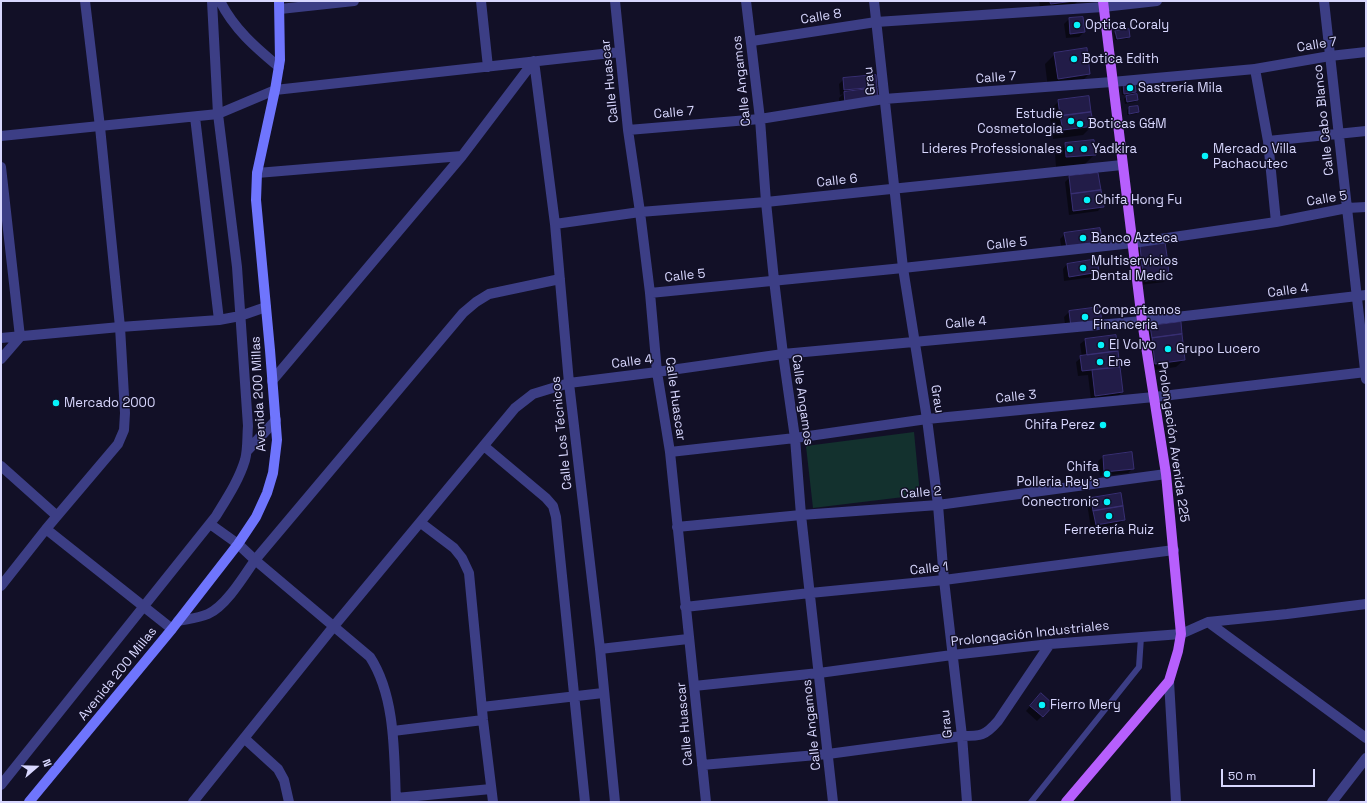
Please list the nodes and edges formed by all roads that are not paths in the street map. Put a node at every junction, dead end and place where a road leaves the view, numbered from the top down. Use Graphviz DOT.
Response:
graph roads {
  1 [pos="85,1"];
  2 [pos="212,1"];
  3 [pos="220,1"];
  4 [pos="354,1"];
  5 [pos="481,1"];
  6 [pos="615,1"];
  7 [pos="746,1"];
  8 [pos="874,1"];
  9 [pos="1157,1"];
  10 [pos="1324,1"];
  11 [pos="1103,4"];
  12 [pos="279,5"];
  13 [pos="876,22"];
  14 [pos="752,41"];
  15 [pos="620,52"];
  16 [pos="1366,52"];
  17 [pos="1330,56"];
  18 [pos="534,61"];
  19 [pos="279,67"];
  20 [pos="488,67"];
  21 [pos="1255,69"];
  22 [pos="1112,82"];
  23 [pos="275,90"];
  24 [pos="884,99"];
  25 [pos="218,114"];
  26 [pos="195,117"];
  27 [pos="760,120"];
  28 [pos="100,127"];
  29 [pos="628,130"];
  30 [pos="1366,131"];
  31 [pos="1339,134"];
  32 [pos="1,136"];
  33 [pos="1268,141"];
  34 [pos="462,156"];
  35 [pos="1122,165"];
  36 [pos="1,167"];
  37 [pos="257,173"];
  38 [pos="894,189"];
  39 [pos="766,202"];
  40 [pos="1366,207"];
  41 [pos="1347,208"];
  42 [pos="640,212"];
  43 [pos="1276,222"];
  44 [pos="555,224"];
  45 [pos="1133,243"];
  46 [pos="903,268"];
  47 [pos="560,279"];
  48 [pos="774,280"];
  49 [pos="650,293"];
  50 [pos="1361,295"];
  51 [pos="266,307"];
  52 [pos="240,316"];
  53 [pos="220,320"];
  54 [pos="1142,321"];
  55 [pos="120,327"];
  56 [pos="20,337"];
  57 [pos="1,338"];
  58 [pos="915,341"];
  59 [pos="783,354"];
  60 [pos="1,359"];
  61 [pos="657,372"];
  62 [pos="1366,374"];
  63 [pos="272,381"];
  64 [pos="569,383"];
  65 [pos="1154,397"];
  66 [pos="927,419"];
  67 [pos="276,420"];
  68 [pos="795,438"];
  69 [pos="484,446"];
  70 [pos="247,451"];
  71 [pos="670,452"];
  72 [pos="1,466"];
  73 [pos="1166,474"];
  74 [pos="938,504"];
  75 [pos="801,515"];
  76 [pos="57,516"];
  77 [pos="421,523"];
  78 [pos="210,524"];
  79 [pos="677,527"];
  80 [pos="46,529"];
  81 [pos="238,544"];
  82 [pos="1174,550"];
  83 [pos="255,560"];
  84 [pos="944,580"];
  85 [pos="1,586"];
  86 [pos="810,593"];
  87 [pos="1366,604"];
  88 [pos="144,607"];
  89 [pos="685,607"];
  90 [pos="1208,622"];
  91 [pos="175,625"];
  92 [pos="334,626"];
  93 [pos="1181,634"];
  94 [pos="1141,637"];
  95 [pos="688,639"];
  96 [pos="1050,644"];
  97 [pos="600,649"];
  98 [pos="952,655"];
  99 [pos="819,673"];
  100 [pos="1169,681"];
  101 [pos="694,686"];
  102 [pos="603,693"];
  103 [pos="574,697"];
  104 [pos="482,707"];
  105 [pos="483,720"];
  106 [pos="394,731"];
  107 [pos="962,736"];
  108 [pos="244,738"];
  109 [pos="1366,738"];
  110 [pos="828,754"];
  111 [pos="1366,758"];
  112 [pos="702,766"];
  113 [pos="1,785"];
  114 [pos="491,789"];
  115 [pos="396,800"];
  116 [pos="29,802"];
  117 [pos="193,802"];
  118 [pos="289,802"];
  119 [pos="493,802"];
  120 [pos="585,802"];
  121 [pos="616,802"];
  122 [pos="706,802"];
  123 [pos="833,802"];
  124 [pos="967,802"];
  125 [pos="1031,802"];
  126 [pos="1066,802"];
  127 [pos="1176,802"];
  128 [pos="1332,802"];
  1 -- 28 [label="street"];
  2 -- 25 [label="street"];
  3 -- 19 [label="street"];
  4 -- 12 [label="street"];
  5 -- 20 [label="street"];
  6 -- 15 [label="street, Calle Huascar"];
  7 -- 14 [label="street, Calle Angamos"];
  8 -- 13 [label="street, Grau"];
  9 -- 11 [label="street, Calle 8"];
  10 -- 17 [label="street, Calle Cabo Blanco"];
  11 -- 13 [label="street, Calle 8"];
  11 -- 22 [label="main road, Prolongación Avenida 225"];
  12 -- 19 [label="main road, Avenida 200 Millas"];
  13 -- 14 [label="street, Calle 8"];
  13 -- 24 [label="street, Grau"];
  14 -- 27 [label="street, Calle Angamos"];
  15 -- 18 [label="street"];
  15 -- 29 [label="street, Calle Huascar"];
  16 -- 17 [label="street, Calle 7"];
  17 -- 21 [label="street, Calle 7"];
  17 -- 31 [label="street, Calle Cabo Blanco"];
  18 -- 20 [label="street"];
  18 -- 34 [label="street"];
  18 -- 44 [label="street, Calle Los Técnicos"];
  19 -- 23 [label="main road, Avenida 200 Millas"];
  20 -- 23 [label="street"];
  21 -- 22 [label="street, Calle 7"];
  21 -- 33 [label="street"];
  22 -- 24 [label="street, Calle 7"];
  22 -- 35 [label="main road, Prolongación Avenida 225"];
  23 -- 25 [label="street"];
  23 -- 37 [label="main road, Avenida 200 Millas"];
  24 -- 27 [label="street, Calle 7"];
  24 -- 38 [label="street, Grau"];
  25 -- 26 [label="street"];
  25 -- 52 [label="street"];
  26 -- 28 [label="street"];
  26 -- 53 [label="street"];
  27 -- 29 [label="street, Calle 7"];
  27 -- 39 [label="street, Calle Angamos"];
  28 -- 32 [label="street"];
  28 -- 55 [label="street"];
  29 -- 42 [label="street, Calle Huascar"];
  30 -- 31 [label="street"];
  31 -- 33 [label="street"];
  31 -- 41 [label="street, Calle Cabo Blanco"];
  33 -- 43 [label="street"];
  34 -- 37 [label="street"];
  34 -- 63 [label="street"];
  35 -- 38 [label="street, Calle 6"];
  35 -- 45 [label="main road, Prolongación Avenida 225"];
  36 -- 56 [label="street"];
  37 -- 51 [label="main road, Avenida 200 Millas"];
  38 -- 39 [label="street, Calle 6"];
  38 -- 46 [label="street, Grau"];
  39 -- 42 [label="street, Calle 6"];
  39 -- 48 [label="street, Calle Angamos"];
  40 -- 41 [label="street, Calle 5"];
  41 -- 43 [label="street, Calle 5"];
  41 -- 50 [label="street, Calle Cabo Blanco"];
  42 -- 44 [label="street, Calle 6"];
  42 -- 49 [label="street, Calle Huascar"];
  43 -- 45 [label="street, Calle 5"];
  44 -- 47 [label="street, Calle Los Técnicos"];
  45 -- 46 [label="street, Calle 5"];
  45 -- 54 [label="main road, Prolongación Avenida 225"];
  46 -- 48 [label="street, Calle 5"];
  46 -- 58 [label="street, Grau"];
  47 -- 64 [label="street, Calle Los Técnicos"];
  47 -- 83 [label="street"];
  48 -- 49 [label="street, Calle 5"];
  48 -- 59 [label="street, Calle Angamos"];
  49 -- 61 [label="street, Calle Huascar"];
  50 -- 54 [label="street, Calle 4"];
  50 -- 62 [label="street, Calle Cabo Blanco"];
  51 -- 52 [label="street"];
  51 -- 63 [label="main road, Avenida 200 Millas"];
  52 -- 53 [label="street"];
  52 -- 70 [label="street"];
  53 -- 55 [label="street"];
  54 -- 58 [label="street, Calle 4"];
  54 -- 65 [label="main road, Prolongación Avenida 225"];
  55 -- 56 [label="street"];
  55 -- 76 [label="street"];
  56 -- 57 [label="street"];
  56 -- 60 [label="street"];
  58 -- 59 [label="street, Calle 4"];
  58 -- 66 [label="street, Grau"];
  59 -- 61 [label="street, Calle 4"];
  59 -- 68 [label="street, Calle Angamos"];
  61 -- 64 [label="street, Calle 4"];
  61 -- 71 [label="street, Calle Huascar"];
  62 -- 65 [label="street, Calle 3"];
  63 -- 67 [label="main road, Avenida 200 Millas"];
  64 -- 69 [label="street, Calle 4"];
  64 -- 97 [label="street, Calle Los Técnicos"];
  65 -- 66 [label="street, Calle 3"];
  65 -- 73 [label="main road, Prolongación Avenida 225"];
  66 -- 68 [label="street, Calle 3"];
  66 -- 74 [label="street, Grau"];
  67 -- 70 [label="street"];
  67 -- 81 [label="main road, Avenida 200 Millas"];
  68 -- 71 [label="street, Calle 3"];
  68 -- 75 [label="street, Calle Angamos"];
  69 -- 77 [label="street, Calle 4"];
  69 -- 103 [label="street"];
  70 -- 78 [label="street"];
  71 -- 79 [label="street, Calle Huascar"];
  72 -- 76 [label="street"];
  73 -- 74 [label="street, Calle 2"];
  73 -- 82 [label="main road, Prolongación Avenida 225"];
  74 -- 75 [label="street, Calle 2"];
  74 -- 84 [label="street, Grau"];
  75 -- 79 [label="street, Calle 2"];
  75 -- 86 [label="street, Calle Angamos"];
  76 -- 80 [label="street"];
  77 -- 92 [label="street, Calle 4"];
  77 -- 104 [label="street"];
  78 -- 81 [label="street"];
  78 -- 88 [label="street"];
  79 -- 89 [label="street, Calle Huascar"];
  80 -- 85 [label="street"];
  80 -- 88 [label="street"];
  81 -- 83 [label="street"];
  81 -- 91 [label="main road, Avenida 200 Millas"];
  82 -- 84 [label="street, Calle 1"];
  82 -- 93 [label="main road, Prolongación Avenida 225"];
  83 -- 91 [label="street"];
  83 -- 92 [label="street"];
  84 -- 86 [label="street, Calle 1"];
  84 -- 98 [label="street, Grau"];
  86 -- 89 [label="street, Calle 1"];
  86 -- 99 [label="street, Calle Angamos"];
  87 -- 90 [label="street, Prolongación Industriales"];
  88 -- 91 [label="street"];
  88 -- 113 [label="street"];
  89 -- 95 [label="street, Calle Huascar"];
  90 -- 93 [label="street, Prolongación Industriales"];
  90 -- 109 [label="street"];
  91 -- 116 [label="main road, Avenida 200 Millas"];
  92 -- 106 [label="street"];
  92 -- 108 [label="street, Calle 4"];
  93 -- 94 [label="street, Prolongación Industriales"];
  93 -- 100 [label="main road, Prolongación Avenida 225"];
  94 -- 96 [label="street, Prolongación Industriales"];
  94 -- 125 [label="lane"];
  95 -- 97 [label="street"];
  95 -- 101 [label="street, Calle Huascar"];
  96 -- 98 [label="street, Prolongación Industriales"];
  96 -- 107 [label="street"];
  97 -- 102 [label="street, Calle Los Técnicos"];
  98 -- 99 [label="street, Prolongación Industriales"];
  98 -- 107 [label="street, Grau"];
  99 -- 101 [label="street, Prolongación Industriales"];
  99 -- 110 [label="street, Calle Angamos"];
  100 -- 126 [label="main road, Prolongación Avenida 225"];
  100 -- 127 [label="street"];
  101 -- 112 [label="street, Calle Huascar"];
  102 -- 103 [label="street"];
  102 -- 121 [label="street, Calle Los Técnicos"];
  103 -- 104 [label="street"];
  103 -- 120 [label="street"];
  104 -- 105 [label="street"];
  105 -- 106 [label="street"];
  105 -- 114 [label="street"];
  106 -- 115 [label="street"];
  107 -- 110 [label="street"];
  107 -- 124 [label="street, Grau"];
  108 -- 117 [label="street, Calle 4"];
  108 -- 118 [label="street"];
  110 -- 112 [label="street"];
  110 -- 123 [label="street, Calle Angamos"];
  111 -- 128 [label="street"];
  112 -- 122 [label="street, Calle Huascar"];
  114 -- 115 [label="street"];
  114 -- 119 [label="street"];
}
